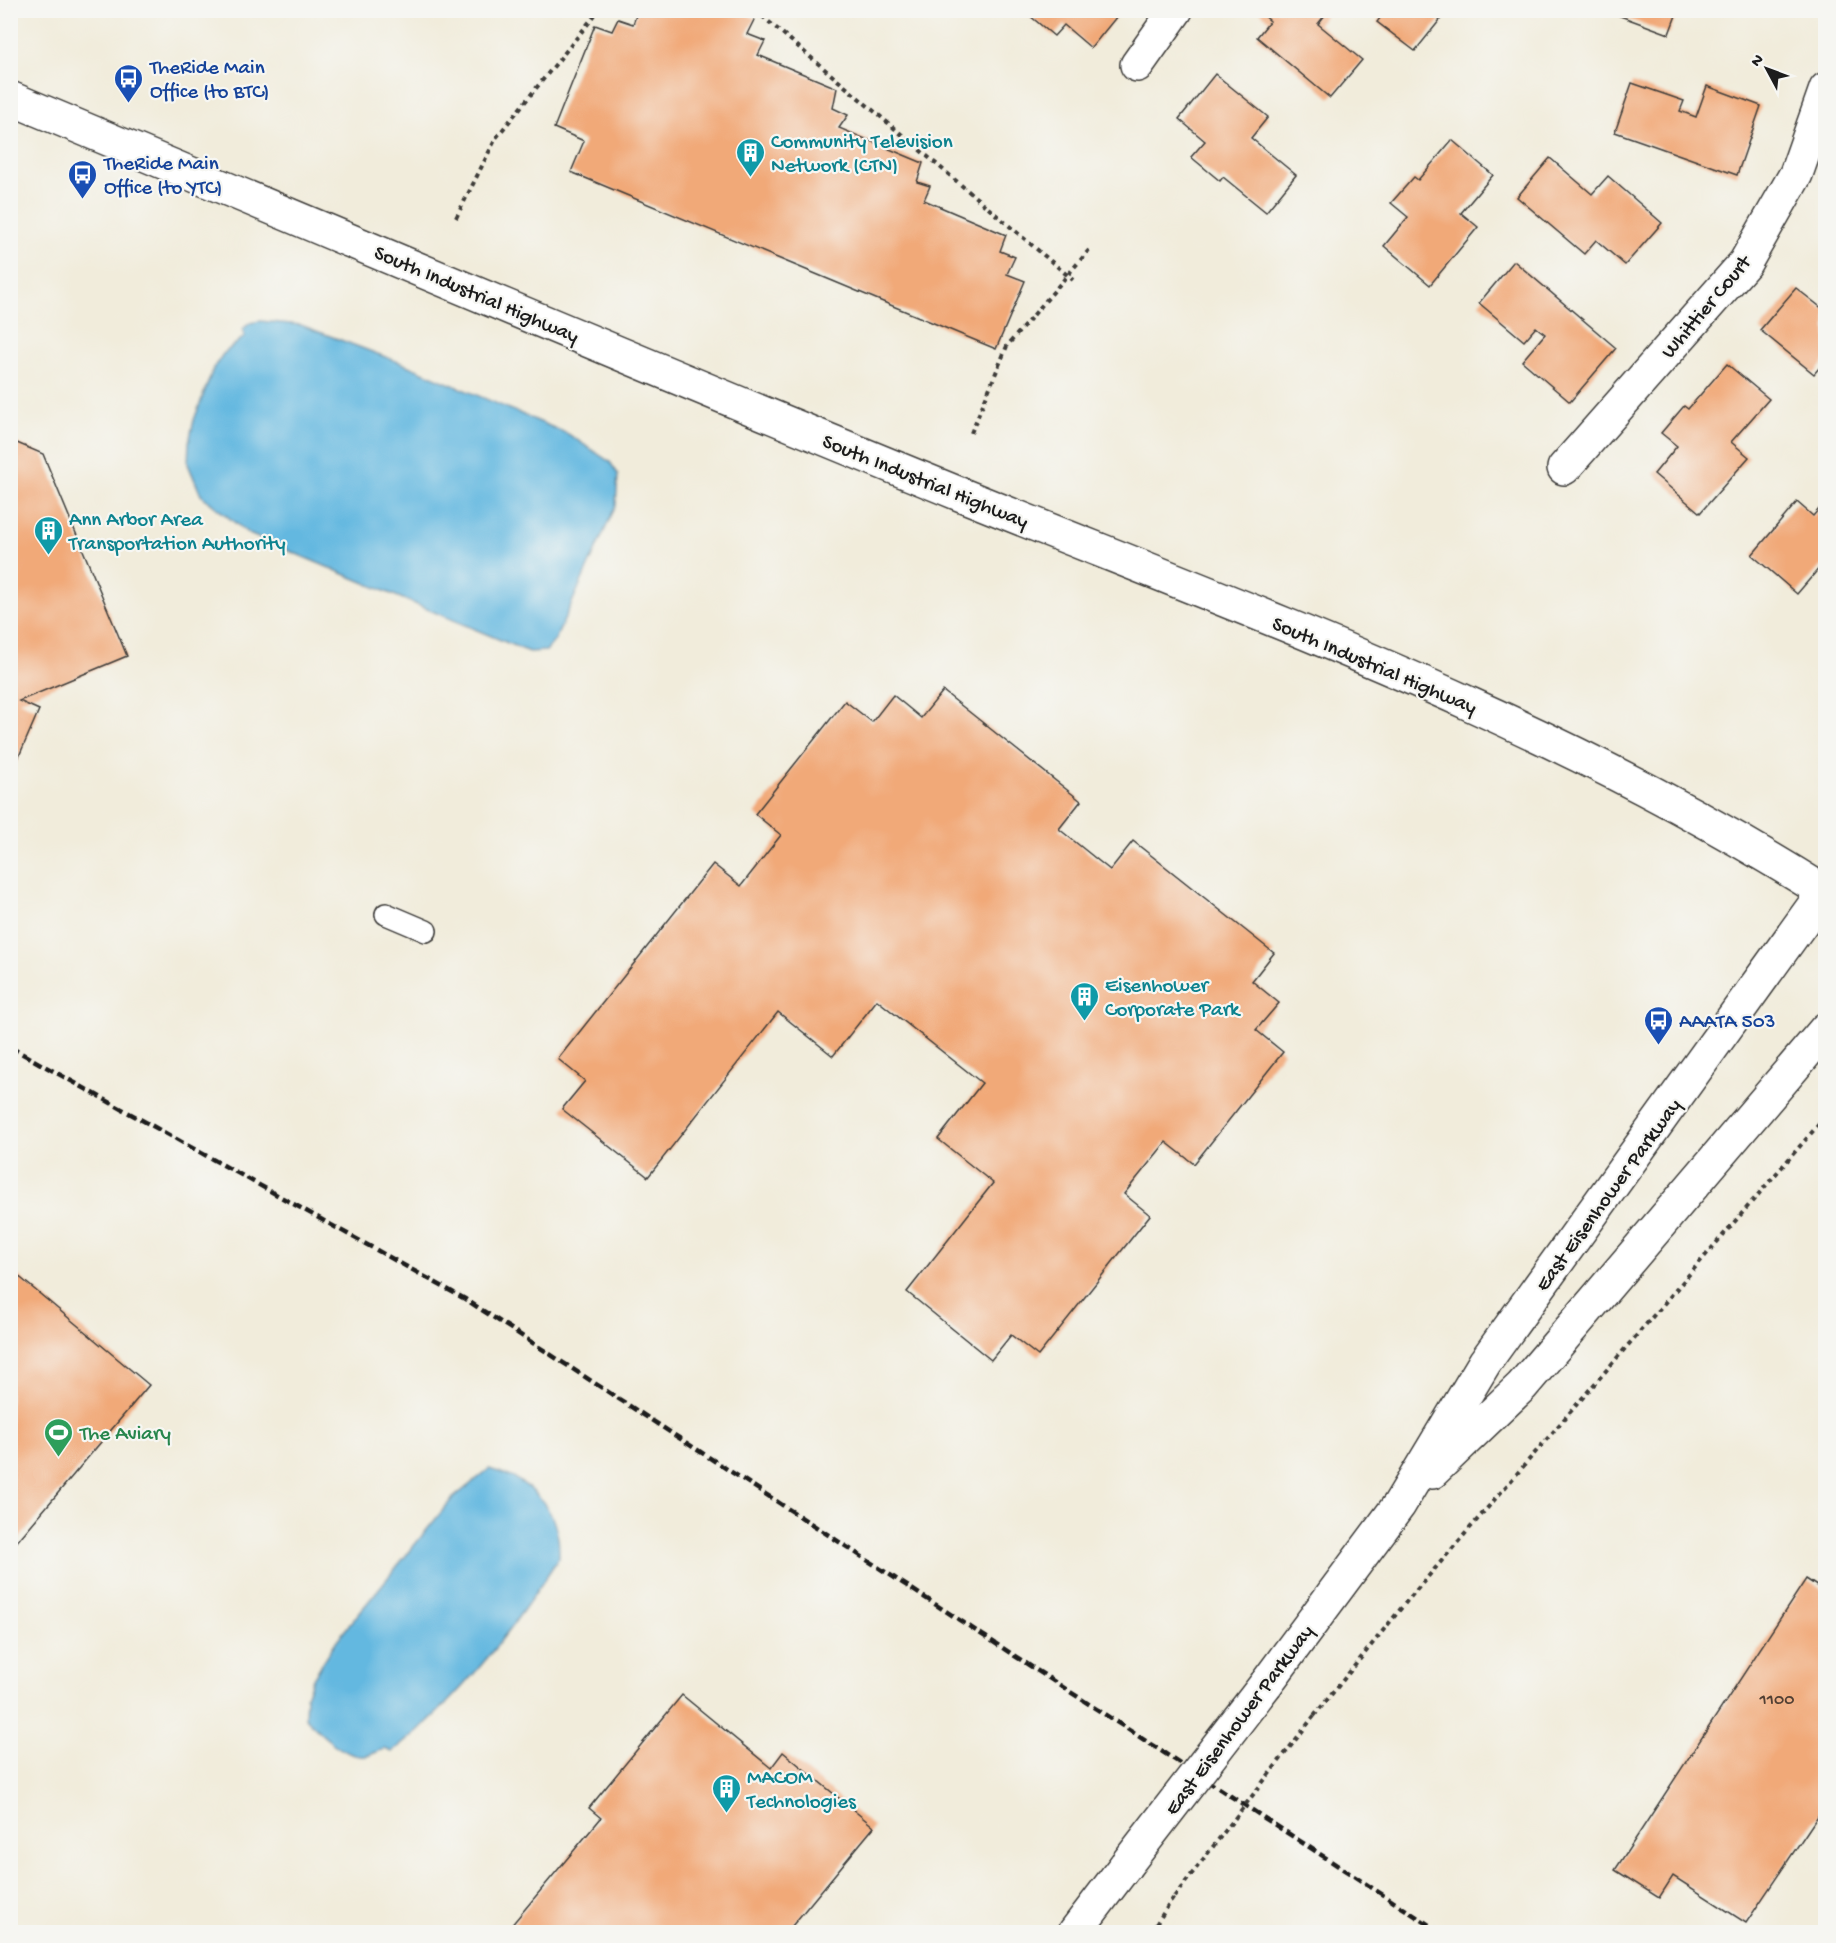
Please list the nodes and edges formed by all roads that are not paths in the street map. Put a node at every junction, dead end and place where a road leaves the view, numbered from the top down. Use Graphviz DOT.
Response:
graph roads {
  1 [pos="1176,10"];
  2 [pos="1137,66"];
  3 [pos="1826,89"];
  4 [pos="10,98"];
  5 [pos="1564,468"];
  6 [pos="1825,891"];
  7 [pos="386,914"];
  8 [pos="426,931"];
  9 [pos="1826,1029"];
  10 [pos="1399,1505"];
  11 [pos="1075,1932"];
  1 -- 2 [label="street"];
  3 -- 5 [label="street, Whittier Court"];
  4 -- 6 [label="street, South Industrial Highway"];
  6 -- 10 [label="street, East Eisenhower Parkway"];
  7 -- 8 [label="lane"];
  9 -- 10 [label="street, East Eisenhower Parkway"];
  10 -- 11 [label="street, East Eisenhower Parkway, bridge"];
}
